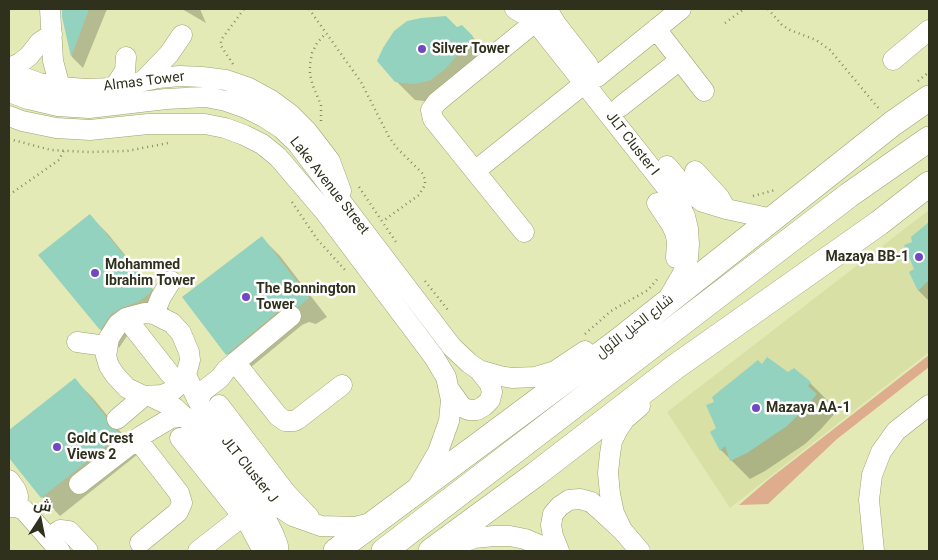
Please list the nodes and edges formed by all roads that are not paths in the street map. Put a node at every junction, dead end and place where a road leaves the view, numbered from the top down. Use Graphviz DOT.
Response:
graph roads {
  1 [pos="50,9"];
  2 [pos="500,9"];
  3 [pos="515,9"];
  4 [pos="681,9"];
  5 [pos="546,13"];
  6 [pos="656,29"];
  7 [pos="929,30"];
  8 [pos="52,34"];
  9 [pos="182,35"];
  10 [pos="512,42"];
  11 [pos="126,57"];
  12 [pos="680,60"];
  13 [pos="893,60"];
  14 [pos="9,68"];
  15 [pos="9,72"];
  16 [pos="591,80"];
  17 [pos="143,81"];
  18 [pos="60,87"];
  19 [pos="112,88"];
  20 [pos="704,91"];
  21 [pos="9,92"];
  22 [pos="924,95"];
  23 [pos="620,106"];
  24 [pos="9,116"];
  25 [pos="929,139"];
  26 [pos="475,171"];
  27 [pos="695,171"];
  28 [pos="929,184"];
  29 [pos="657,203"];
  30 [pos="345,206"];
  31 [pos="726,209"];
  32 [pos="773,219"];
  33 [pos="524,232"];
  34 [pos="171,281"];
  35 [pos="670,296"];
  36 [pos="154,314"];
  37 [pos="290,316"];
  38 [pos="122,321"];
  39 [pos="76,342"];
  40 [pos="617,342"];
  41 [pos="106,346"];
  42 [pos="231,366"];
  43 [pos="675,367"];
  44 [pos="479,370"];
  45 [pos="160,383"];
  46 [pos="342,385"];
  47 [pos="449,389"];
  48 [pos="219,405"];
  49 [pos="929,405"];
  50 [pos="191,409"];
  51 [pos="114,415"];
  52 [pos="139,438"];
  53 [pos="180,438"];
  54 [pos="9,480"];
  55 [pos="80,484"];
  56 [pos="412,495"];
  57 [pos="13,507"];
  58 [pos="250,511"];
  59 [pos="372,523"];
  60 [pos="321,526"];
  61 [pos="622,530"];
  62 [pos="140,543"];
  63 [pos="54,545"];
  64 [pos="88,551"];
  65 [pos="198,551"];
  66 [pos="263,551"];
  67 [pos="278,551"];
  68 [pos="336,551"];
  69 [pos="384,551"];
  70 [pos="431,551"];
  71 [pos="445,551"];
  72 [pos="550,551"];
  73 [pos="559,551"];
  74 [pos="640,551"];
  75 [pos="874,551"];
  1 -- 8 [label="street"];
  2 -- 10 [label="street"];
  3 -- 5 [label="street, JLT Cluster I"];
  4 -- 6 [label="street"];
  5 -- 10 [label="street"];
  5 -- 16 [label="street, JLT Cluster I"];
  6 -- 12 [label="street"];
  6 -- 16 [label="street"];
  7 -- 13 [label="street"];
  8 -- 14 [label="street"];
  8 -- 18 [label="street"];
  9 -- 17 [label="street"];
  10 -- 26 [label="street"];
  11 -- 19 [label="street"];
  12 -- 20 [label="street"];
  12 -- 23 [label="street"];
  15 -- 18 [label="street, Almas Tower"];
  16 -- 23 [label="street, JLT Cluster I"];
  16 -- 26 [label="street"];
  16 -- 35 [label="street, JLT Cluster I"];
  17 -- 19 [label="street, Almas Tower"];
  17 -- 30 [label="street, Almas Tower"];
  18 -- 19 [label="street, Almas Tower"];
  21 -- 30 [label="street, Lake Avenue Street"];
  22 -- 32 [label="main road, شارع الخيل الأول"];
  23 -- 31 [label="street, JLT Cluster I"];
  24 -- 47 [label="street, Lake Avenue Street"];
  25 -- 69 [label="main road, شارع الخيل الأول"];
  26 -- 33 [label="street"];
  27 -- 31 [label="street"];
  28 -- 43 [label="main road"];
  29 -- 35 [label="street"];
  30 -- 44 [label="street, Lake Avenue Street"];
  31 -- 32 [label="street, JLT Cluster I"];
  32 -- 35 [label="main road, شارع الخيل الأول"];
  34 -- 36 [label="street"];
  35 -- 40 [label="main road, شارع الخيل الأول"];
  36 -- 38 [label="street"];
  36 -- 45 [label="street, JLT Cluster J"];
  37 -- 42 [label="street"];
  38 -- 41 [label="street"];
  38 -- 45 [label="street"];
  39 -- 41 [label="street"];
  40 -- 44 [label="street, Lake Avenue Street"];
  40 -- 56 [label="main road, شارع الخيل الأول"];
  41 -- 45 [label="street, JLT Cluster J"];
  42 -- 45 [label="street"];
  42 -- 46 [label="street"];
  42 -- 50 [label="street"];
  43 -- 61 [label="street"];
  43 -- 70 [label="main road"];
  44 -- 47 [label="street, Lake Avenue Street"];
  45 -- 50 [label="street, JLT Cluster J"];
  45 -- 50 [label="street, JLT Cluster J"];
  45 -- 51 [label="street"];
  45 -- 52 [label="street"];
  47 -- 56 [label="street, Lake Avenue Street"];
  48 -- 60 [label="street"];
  49 -- 75 [label="street"];
  50 -- 52 [label="street"];
  50 -- 58 [label="street, JLT Cluster J"];
  50 -- 60 [label="street, JLT Cluster J"];
  52 -- 55 [label="street"];
  52 -- 62 [label="street"];
  53 -- 58 [label="street"];
  54 -- 57 [label="street"];
  56 -- 59 [label="main road, شارع الخيل الأول"];
  57 -- 63 [label="street"];
  58 -- 65 [label="street"];
  58 -- 66 [label="street"];
  58 -- 67 [label="street, JLT Cluster J"];
  59 -- 60 [label="street, JLT Cluster J"];
  59 -- 68 [label="main road, شارع الخيل الأول"];
  61 -- 73 [label="street"];
  61 -- 74 [label="street"];
  63 -- 64 [label="street"];
  71 -- 72 [label="street"];
}
